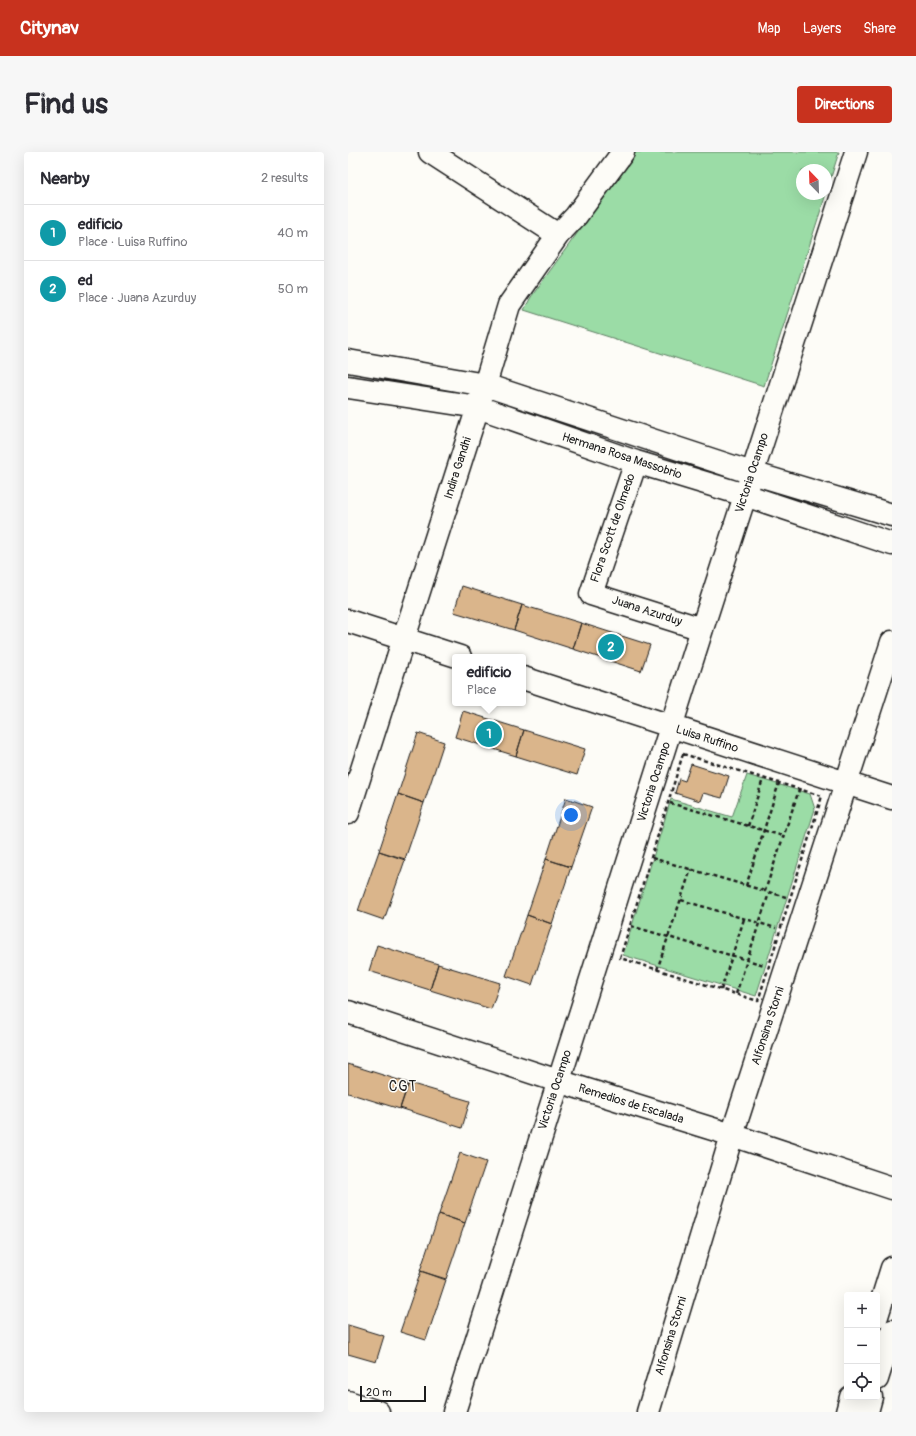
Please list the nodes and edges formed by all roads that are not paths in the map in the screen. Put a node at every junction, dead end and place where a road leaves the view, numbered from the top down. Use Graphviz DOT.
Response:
graph roads {
  1 [pos="430,152"];
  2 [pos="623,152"];
  3 [pos="856,152"];
  4 [pos="558,235"];
  5 [pos="348,361"];
  6 [pos="353,384"];
  7 [pos="485,385"];
  8 [pos="478,407"];
  9 [pos="636,462"];
  10 [pos="752,473"];
  11 [pos="745,495"];
  12 [pos="892,515"];
  13 [pos="892,544"];
  14 [pos="591,594"];
  15 [pos="348,621"];
  16 [pos="702,629"];
  17 [pos="403,638"];
  18 [pos="892,642"];
  19 [pos="452,654"];
  20 [pos="526,679"];
  21 [pos="671,727"];
  22 [pos="847,784"];
  23 [pos="892,798"];
  24 [pos="348,813"];
  25 [pos="348,1012"];
  26 [pos="558,1081"];
  27 [pos="732,1135"];
  28 [pos="892,1188"];
  29 [pos="892,1268"];
  30 [pos="880,1306"];
  31 [pos="892,1331"];
  32 [pos="880,1369"];
  33 [pos="851,1400"];
  34 [pos="870,1400"];
  35 [pos="348,1402"];
  36 [pos="378,1412"];
  37 [pos="454,1412"];
  38 [pos="648,1412"];
  39 [pos="847,1412"];
  40 [pos="867,1412"];
  1 -- 4 [label="street"];
  2 -- 4 [label="street, Indira Gandhi"];
  3 -- 10 [label="street, Victoria Ocampo"];
  4 -- 7 [label="street, Indira Gandhi"];
  5 -- 7 [label="street, Hermana Rosa Massobrio"];
  6 -- 8 [label="street, Hermana Rosa Massobrio"];
  7 -- 8 [label="street, Indira Gandhi"];
  7 -- 10 [label="street, Hermana Rosa Massobrio"];
  8 -- 9 [label="street, Hermana Rosa Massobrio"];
  8 -- 17 [label="street, Indira Gandhi"];
  9 -- 11 [label="street, Hermana Rosa Massobrio"];
  9 -- 14 [label="street, Flora Scott de Olmedo"];
  10 -- 11 [label="street, Victoria Ocampo"];
  10 -- 12 [label="street, Hermana Rosa Massobrio"];
  11 -- 13 [label="street, Hermana Rosa Massobrio"];
  11 -- 16 [label="street, Victoria Ocampo"];
  14 -- 16 [label="street, Juana Azurduy"];
  15 -- 17 [label="street"];
  16 -- 21 [label="street, Victoria Ocampo"];
  17 -- 19 [label="street"];
  17 -- 24 [label="street, Indira Gandhi"];
  18 -- 22 [label="street, Alfonsina Storni"];
  20 -- 21 [label="street, Luisa Ruffino"];
  21 -- 22 [label="street, Luisa Ruffino"];
  21 -- 26 [label="street, Victoria Ocampo"];
  22 -- 23 [label="street, Luisa Ruffino"];
  22 -- 27 [label="street, Alfonsina Storni"];
  25 -- 26 [label="street, Remedios de Escalada"];
  26 -- 27 [label="street, Remedios de Escalada"];
  26 -- 37 [label="street, Victoria Ocampo"];
  27 -- 28 [label="street, Remedios de Escalada"];
  27 -- 38 [label="street, Alfonsina Storni"];
  29 -- 30 [label="street"];
  31 -- 32 [label="street"];
  33 -- 39 [label="street"];
  34 -- 40 [label="street"];
  35 -- 36 [label="street"];
}
